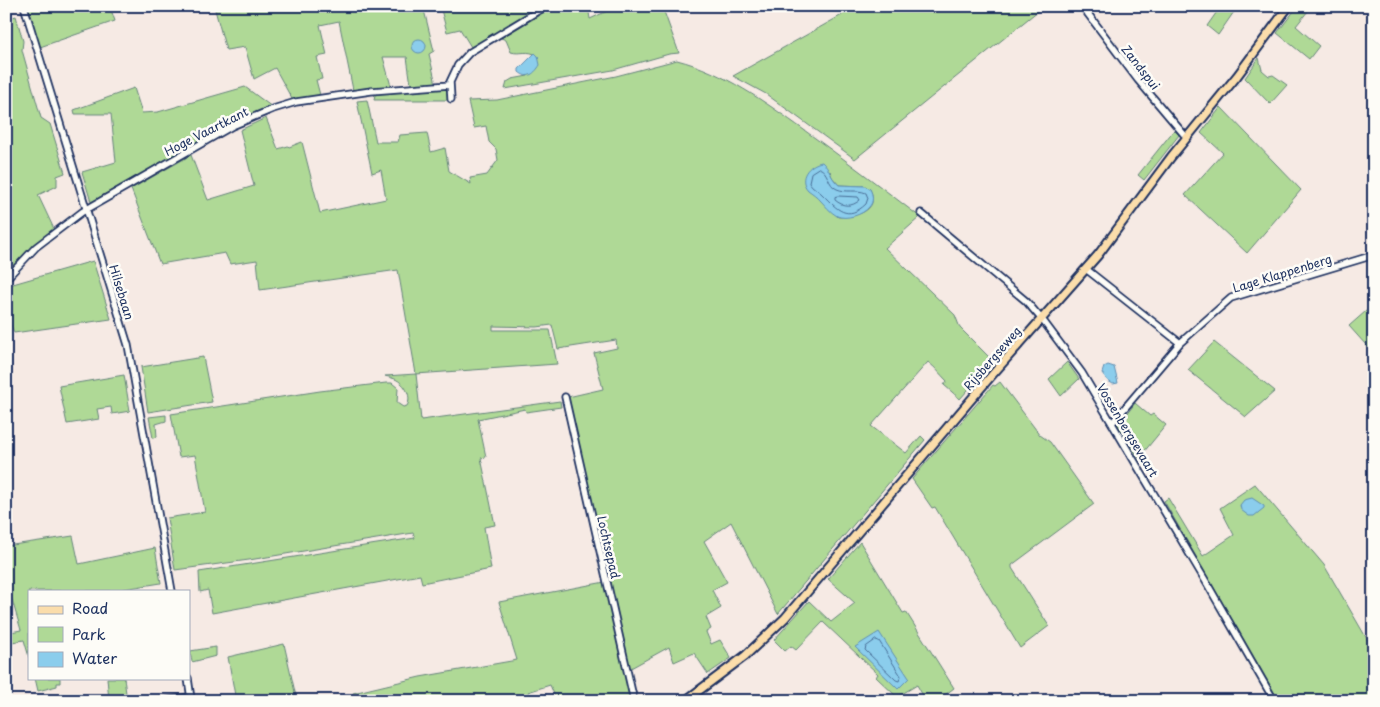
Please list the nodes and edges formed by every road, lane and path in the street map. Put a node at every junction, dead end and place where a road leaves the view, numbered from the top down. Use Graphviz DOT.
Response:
graph roads {
  1 [pos="24,6"];
  2 [pos="546,6"];
  3 [pos="1082,6"];
  4 [pos="1289,6"];
  5 [pos="450,85"];
  6 [pos="452,99"];
  7 [pos="1187,138"];
  8 [pos="86,209"];
  9 [pos="921,212"];
  10 [pos="1374,255"];
  11 [pos="1086,269"];
  12 [pos="6,279"];
  13 [pos="1042,319"];
  14 [pos="1180,342"];
  15 [pos="566,397"];
  16 [pos="1112,423"];
  17 [pos="172,590"];
  18 [pos="188,680"];
  19 [pos="1271,695"];
  20 [pos="191,699"];
  21 [pos="162,701"];
  22 [pos="634,701"];
  23 [pos="685,701"];
  1 -- 8 [label="street, Hilsebaan"];
  2 -- 5 [label="street"];
  3 -- 7 [label="street, Zandspui"];
  4 -- 7 [label="main road, Rijsbergseweg"];
  5 -- 6 [label="street"];
  5 -- 8 [label="street, Hoge Vaartkant"];
  7 -- 11 [label="main road, Rijsbergseweg"];
  8 -- 12 [label="street, Hoge Vaartkant"];
  8 -- 17 [label="street, Hilsebaan"];
  9 -- 13 [label="street, Vossenbergsevaart"];
  10 -- 14 [label="street, Lage Klappenberg"];
  11 -- 13 [label="main road, Rijsbergseweg"];
  11 -- 14 [label="street"];
  13 -- 16 [label="street, Vossenbergsevaart"];
  13 -- 23 [label="main road, Rijsbergseweg"];
  14 -- 16 [label="street, Lage Klappenberg"];
  15 -- 22 [label="street, Lochtsepad"];
  16 -- 19 [label="street, Vossenbergsevaart"];
  18 -- 20 [label="street"];
  20 -- 21 [label="street"];
}
